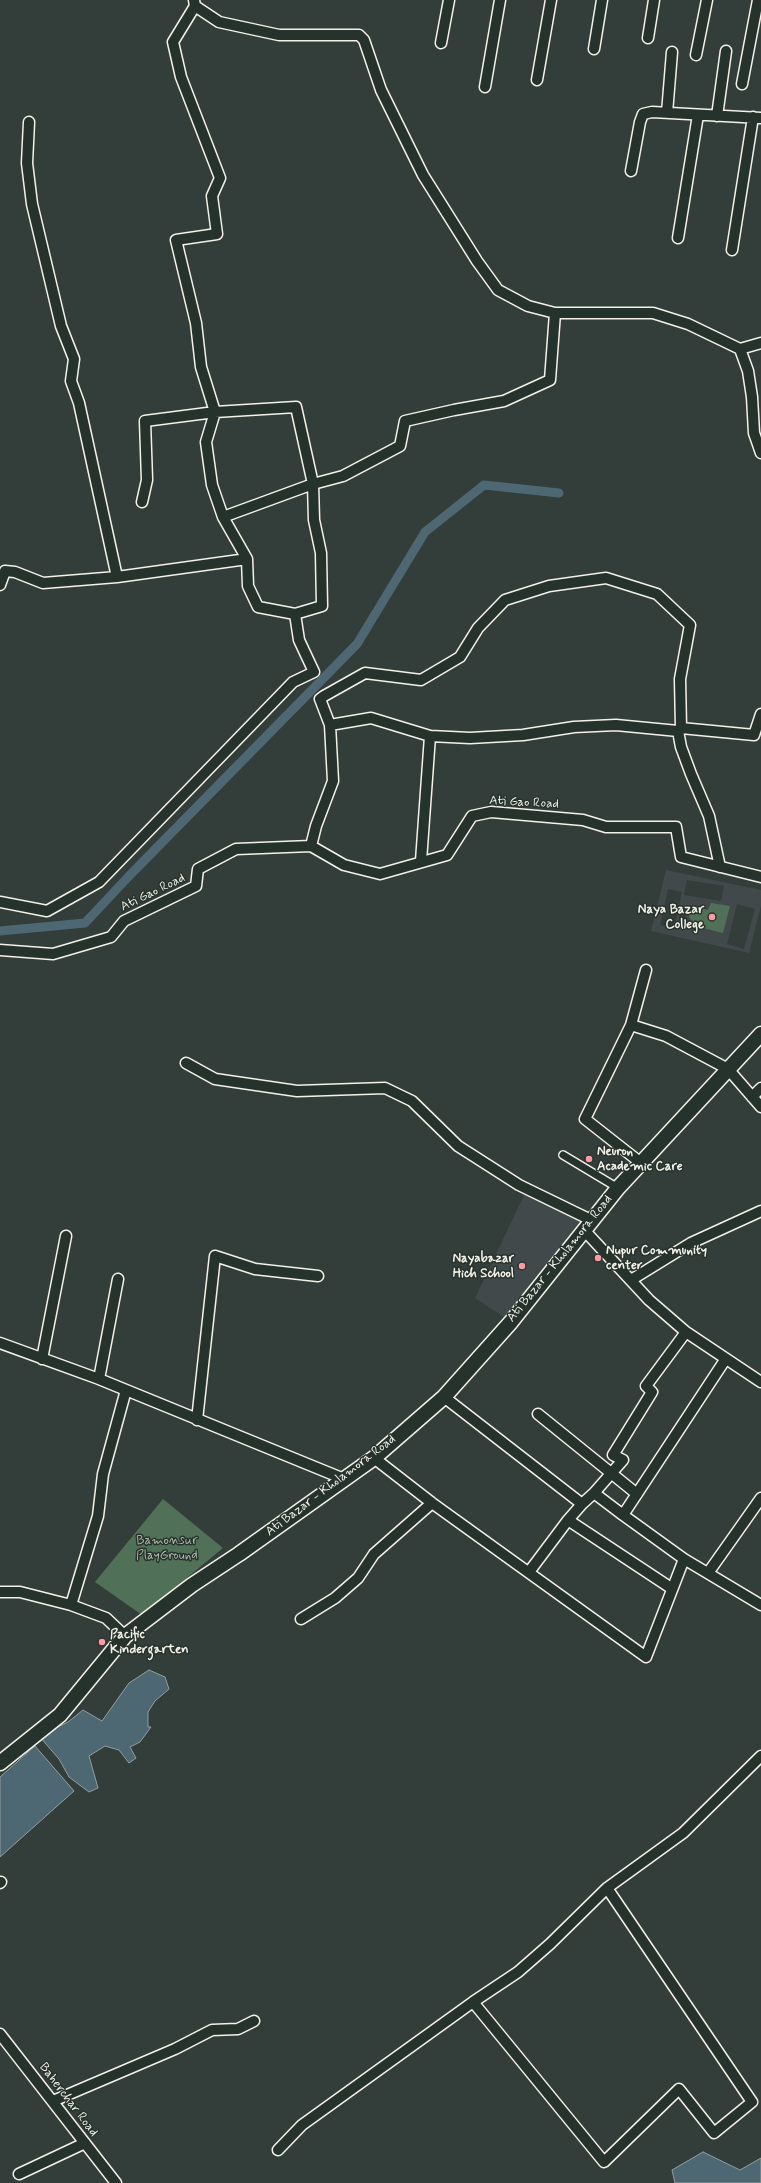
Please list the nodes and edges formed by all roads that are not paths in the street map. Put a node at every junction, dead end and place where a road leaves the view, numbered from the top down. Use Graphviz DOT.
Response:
graph roads {
  1 [pos="449,0"];
  2 [pos="500,0"];
  3 [pos="550,0"];
  4 [pos="602,0"];
  5 [pos="654,0"];
  6 [pos="707,0"];
  7 [pos="758,0"];
  8 [pos="195,3"];
  9 [pos="648,38"];
  10 [pos="441,43"];
  11 [pos="594,49"];
  12 [pos="726,51"];
  13 [pos="672,52"];
  14 [pos="696,55"];
  15 [pos="537,80"];
  16 [pos="742,84"];
  17 [pos="485,87"];
  18 [pos="667,113"];
  19 [pos="698,115"];
  20 [pos="717,116"];
  21 [pos="757,118"];
  22 [pos="29,122"];
  23 [pos="631,171"];
  24 [pos="678,238"];
  25 [pos="732,250"];
  26 [pos="554,313"];
  27 [pos="761,344"];
  28 [pos="740,349"];
  29 [pos="215,412"];
  30 [pos="761,453"];
  31 [pos="312,484"];
  32 [pos="142,502"];
  33 [pos="223,517"];
  34 [pos="247,559"];
  35 [pos="117,577"];
  36 [pos="0,585"];
  37 [pos="295,614"];
  38 [pos="761,714"];
  39 [pos="330,725"];
  40 [pos="680,730"];
  41 [pos="430,736"];
  42 [pos="311,846"];
  43 [pos="421,861"];
  44 [pos="720,867"];
  45 [pos="761,877"];
  46 [pos="0,902"];
  47 [pos="0,950"];
  48 [pos="646,970"];
  49 [pos="631,1025"];
  50 [pos="761,1034"];
  51 [pos="186,1063"];
  52 [pos="728,1069"];
  53 [pos="761,1088"];
  54 [pos="752,1097"];
  55 [pos="761,1107"];
  56 [pos="563,1155"];
  57 [pos="641,1163"];
  58 [pos="618,1188"];
  59 [pos="761,1211"];
  60 [pos="588,1225"];
  61 [pos="66,1236"];
  62 [pos="318,1276"];
  63 [pos="118,1279"];
  64 [pos="631,1280"];
  65 [pos="686,1332"];
  66 [pos="0,1343"];
  67 [pos="42,1359"];
  68 [pos="726,1360"];
  69 [pos="99,1379"];
  70 [pos="761,1382"];
  71 [pos="126,1390"];
  72 [pos="444,1397"];
  73 [pos="538,1414"];
  74 [pos="197,1420"];
  75 [pos="374,1458"];
  76 [pos="613,1472"];
  77 [pos="344,1479"];
  78 [pos="594,1493"];
  79 [pos="637,1494"];
  80 [pos="761,1498"];
  81 [pos="432,1503"];
  82 [pos="582,1504"];
  83 [pos="624,1515"];
  84 [pos="568,1520"];
  85 [pos="684,1559"];
  86 [pos="529,1572"];
  87 [pos="708,1573"];
  88 [pos="671,1588"];
  89 [pos="0,1592"];
  90 [pos="71,1605"];
  91 [pos="761,1605"];
  92 [pos="301,1619"];
  93 [pos="125,1636"];
  94 [pos="761,1756"];
  95 [pos="0,1763"];
  96 [pos="607,1888"];
  97 [pos="473,2002"];
  98 [pos="254,2021"];
  99 [pos="0,2034"];
  100 [pos="53,2101"];
  101 [pos="85,2143"];
  102 [pos="278,2150"];
  103 [pos="19,2174"];
  104 [pos="116,2183"];
  1 -- 10 [label="street"];
  2 -- 17 [label="street"];
  3 -- 15 [label="street"];
  4 -- 11 [label="street"];
  5 -- 9 [label="street"];
  6 -- 14 [label="street"];
  7 -- 16 [label="street"];
  8 -- 26 [label="street"];
  8 -- 29 [label="street"];
  12 -- 20 [label="street"];
  13 -- 18 [label="street"];
  18 -- 19 [label="street"];
  18 -- 23 [label="street"];
  19 -- 20 [label="street"];
  19 -- 24 [label="street"];
  20 -- 21 [label="street"];
  21 -- 25 [label="street"];
  22 -- 35 [label="street"];
  26 -- 28 [label="street"];
  26 -- 31 [label="street"];
  27 -- 28 [label="street"];
  28 -- 30 [label="street"];
  29 -- 31 [label="street"];
  29 -- 32 [label="street"];
  29 -- 33 [label="street"];
  31 -- 33 [label="street"];
  31 -- 37 [label="street"];
  33 -- 34 [label="street"];
  34 -- 35 [label="street"];
  34 -- 37 [label="street"];
  35 -- 36 [label="street"];
  37 -- 46 [label="street"];
  38 -- 40 [label="street"];
  39 -- 40 [label="street"];
  39 -- 41 [label="street"];
  39 -- 42 [label="street"];
  40 -- 41 [label="street"];
  40 -- 44 [label="street"];
  41 -- 43 [label="street"];
  42 -- 43 [label="street, Ati Gao Road"];
  42 -- 47 [label="street, Ati Gao Road"];
  43 -- 44 [label="street, Ati Gao Road"];
  44 -- 45 [label="street"];
  48 -- 49 [label="street"];
  49 -- 52 [label="street"];
  49 -- 57 [label="street"];
  50 -- 52 [label="main road, Ati Bazar - Kholamora Road"];
  51 -- 60 [label="street"];
  52 -- 54 [label="street"];
  52 -- 57 [label="main road, Ati Bazar - Kholamora Road"];
  53 -- 54 [label="street"];
  54 -- 55 [label="street"];
  56 -- 58 [label="street"];
  57 -- 58 [label="main road, Ati Bazar - Kholamora Road"];
  58 -- 60 [label="main road, Ati Bazar - Kholamora Road"];
  59 -- 64 [label="street"];
  60 -- 64 [label="street"];
  60 -- 72 [label="main road, Ati Bazar - Kholamora Road"];
  61 -- 67 [label="street"];
  62 -- 74 [label="street"];
  63 -- 69 [label="street"];
  64 -- 65 [label="street"];
  65 -- 68 [label="street"];
  65 -- 76 [label="street"];
  66 -- 67 [label="street"];
  67 -- 69 [label="street"];
  68 -- 70 [label="street"];
  68 -- 79 [label="street"];
  69 -- 71 [label="street"];
  71 -- 74 [label="street"];
  71 -- 90 [label="street"];
  72 -- 75 [label="main road, Ati Bazar - Kholamora Road"];
  72 -- 82 [label="street"];
  73 -- 76 [label="street"];
  74 -- 77 [label="street"];
  75 -- 77 [label="main road, Ati Bazar - Kholamora Road"];
  75 -- 81 [label="street"];
  76 -- 78 [label="street"];
  76 -- 79 [label="street"];
  77 -- 93 [label="main road, Ati Bazar - Kholamora Road"];
  78 -- 82 [label="street"];
  78 -- 83 [label="street"];
  79 -- 83 [label="street"];
  80 -- 87 [label="street"];
  81 -- 86 [label="street"];
  81 -- 92 [label="street"];
  82 -- 84 [label="street"];
  83 -- 85 [label="street"];
  84 -- 86 [label="street"];
  84 -- 88 [label="street"];
  85 -- 87 [label="street"];
  85 -- 88 [label="street"];
  86 -- 88 [label="street"];
  87 -- 91 [label="street"];
  89 -- 90 [label="street"];
  90 -- 93 [label="street"];
  93 -- 95 [label="main road, Ati Bazar - Kholamora Road"];
  94 -- 96 [label="street"];
  96 -- 97 [label="street"];
  96 -- 97 [label="street"];
  97 -- 102 [label="street"];
  98 -- 100 [label="street"];
  99 -- 100 [label="street, Baherchar Road"];
  100 -- 101 [label="street, Baherchar Road"];
  101 -- 103 [label="street"];
  101 -- 104 [label="street, Baherchar Road"];
}
